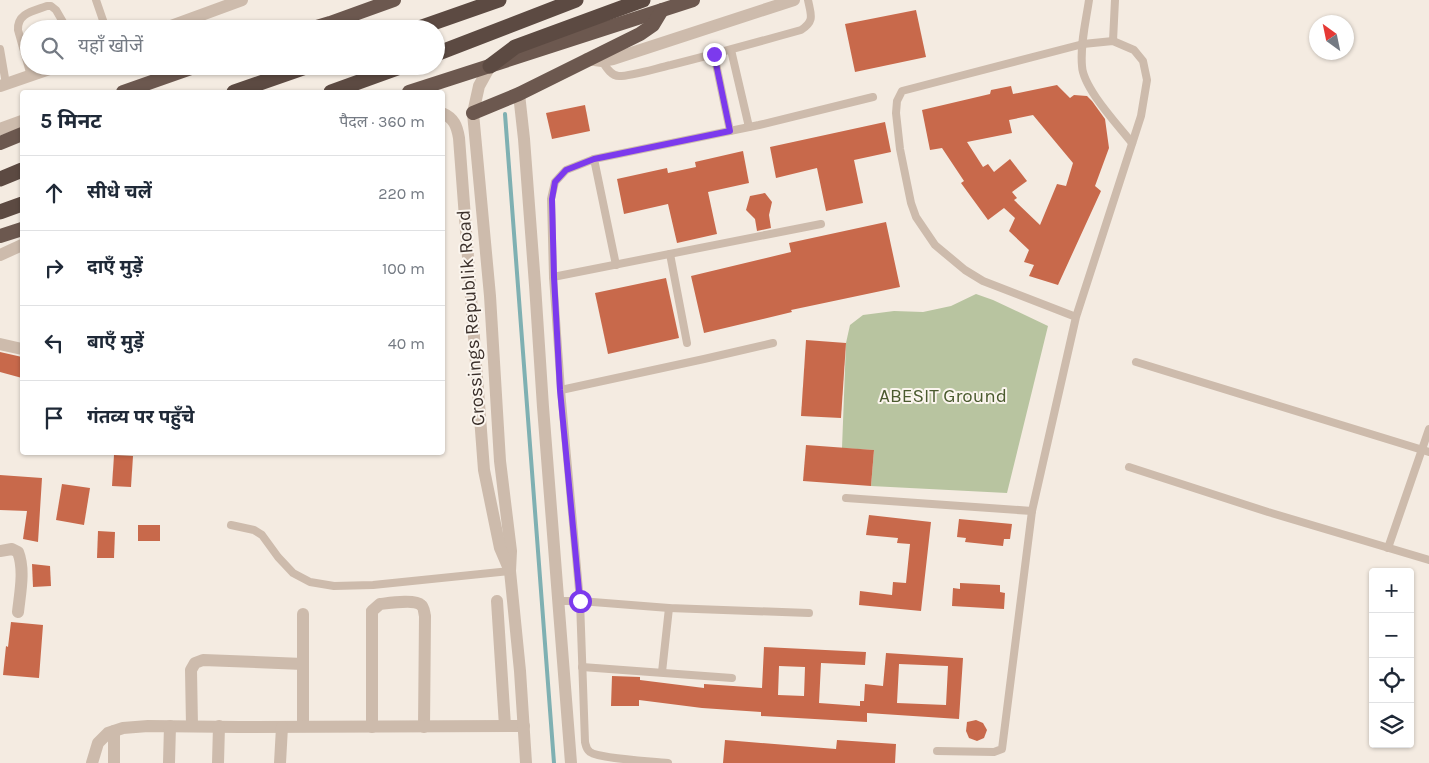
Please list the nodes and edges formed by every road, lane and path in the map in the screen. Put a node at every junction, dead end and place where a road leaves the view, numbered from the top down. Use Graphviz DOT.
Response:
graph roads {
  1 [pos="96,0"];
  2 [pos="242,0"];
  3 [pos="394,0"];
  4 [pos="499,0"];
  5 [pos="576,0"];
  6 [pos="643,0"];
  7 [pos="693,0"];
  8 [pos="794,0"];
  9 [pos="808,0"];
  10 [pos="1089,0"];
  11 [pos="1115,0"];
  12 [pos="662,10"];
  13 [pos="62,20"];
  14 [pos="103,20"];
  15 [pos="188,20"];
  16 [pos="336,20"];
  17 [pos="442,20"];
  18 [pos="20,37"];
  19 [pos="1113,41"];
  20 [pos="1083,44"];
  21 [pos="0,49"];
  22 [pos="731,50"];
  23 [pos="445,51"];
  24 [pos="714,54"];
  25 [pos="587,59"];
  26 [pos="602,61"];
  27 [pos="490,66"];
  28 [pos="172,75"];
  29 [pos="283,75"];
  30 [pos="379,75"];
  31 [pos="31,76"];
  32 [pos="3,85"];
  33 [pos="130,90"];
  34 [pos="240,90"];
  35 [pos="337,90"];
  36 [pos="415,90"];
  37 [pos="519,94"];
  38 [pos="873,96"];
  39 [pos="473,113"];
  40 [pos="445,114"];
  41 [pos="20,122"];
  42 [pos="749,127"];
  43 [pos="0,129"];
  44 [pos="730,131"];
  45 [pos="20,135"];
  46 [pos="0,143"];
  47 [pos="1132,143"];
  48 [pos="594,159"];
  49 [pos="20,171"];
  50 [pos="0,178"];
  51 [pos="20,205"];
  52 [pos="0,212"];
  53 [pos="821,224"];
  54 [pos="20,229"];
  55 [pos="0,236"];
  56 [pos="20,246"];
  57 [pos="670,254"];
  58 [pos="0,255"];
  59 [pos="616,265"];
  60 [pos="554,277"];
  61 [pos="1076,318"];
  62 [pos="687,343"];
  63 [pos="773,343"];
  64 [pos="0,344"];
  65 [pos="20,349"];
  66 [pos="1136,362"];
  67 [pos="560,390"];
  68 [pos="1429,429"];
  69 [pos="1425,451"];
  70 [pos="1129,467"];
  71 [pos="846,498"];
  72 [pos="1032,510"];
  73 [pos="231,525"];
  74 [pos="1388,548"];
  75 [pos="0,551"];
  76 [pos="1429,560"];
  77 [pos="510,571"];
  78 [pos="497,601"];
  79 [pos="558,601"];
  80 [pos="580,601"];
  81 [pos="669,608"];
  82 [pos="18,612"];
  83 [pos="809,613"];
  84 [pos="303,614"];
  85 [pos="303,664"];
  86 [pos="582,667"];
  87 [pos="662,672"];
  88 [pos="732,678"];
  89 [pos="170,726"];
  90 [pos="192,726"];
  91 [pos="219,726"];
  92 [pos="302,726"];
  93 [pos="504,726"];
  94 [pos="524,726"];
  95 [pos="282,727"];
  96 [pos="372,727"];
  97 [pos="424,727"];
  98 [pos="114,731"];
  99 [pos="937,751"];
  100 [pos="92,763"];
  101 [pos="114,763"];
  102 [pos="169,763"];
  103 [pos="218,763"];
  104 [pos="280,763"];
  105 [pos="526,763"];
  106 [pos="571,763"];
  107 [pos="668,763"];
  1 -- 14 [label="lane"];
  2 -- 15 [label="street"];
  3 -- 16 [label="highway"];
  4 -- 17 [label="highway"];
  5 -- 23 [label="highway"];
  6 -- 27 [label="highway"];
  7 -- 12 [label="highway"];
  8 -- 26 [label="street"];
  9 -- 22 [label="lane"];
  10 -- 20 [label="lane"];
  11 -- 19 [label="lane"];
  12 -- 25 [label="highway"];
  12 -- 27 [label="highway"];
  13 -- 18 [label="lane"];
  19 -- 20 [label="lane"];
  19 -- 47 [label="lane"];
  20 -- 47 [label="lane"];
  20 -- 61 [label="lane"];
  21 -- 32 [label="lane"];
  22 -- 24 [label="lane"];
  22 -- 42 [label="lane"];
  24 -- 26 [label="lane"];
  24 -- 44 [label="lane"];
  25 -- 26 [label="street"];
  25 -- 37 [label="highway"];
  27 -- 36 [label="highway"];
  27 -- 39 [label="street, Crossings Republik Road"];
  28 -- 33 [label="highway"];
  29 -- 34 [label="highway"];
  30 -- 35 [label="highway"];
  31 -- 32 [label="street"];
  37 -- 39 [label="highway"];
  37 -- 79 [label="street"];
  38 -- 42 [label="lane"];
  39 -- 77 [label="street, Crossings Republik Road"];
  40 -- 77 [label="street, Crossings Republik Road"];
  41 -- 43 [label="street"];
  42 -- 44 [label="lane"];
  44 -- 48 [label="lane"];
  45 -- 46 [label="highway"];
  47 -- 61 [label="lane"];
  48 -- 59 [label="lane"];
  48 -- 60 [label="lane"];
  49 -- 50 [label="highway"];
  51 -- 52 [label="highway"];
  53 -- 57 [label="lane"];
  54 -- 55 [label="highway"];
  56 -- 58 [label="street"];
  57 -- 59 [label="lane"];
  57 -- 62 [label="lane"];
  59 -- 60 [label="lane"];
  60 -- 67 [label="lane"];
  61 -- 72 [label="lane"];
  63 -- 67 [label="lane"];
  64 -- 65 [label="street"];
  66 -- 69 [label="lane"];
  67 -- 80 [label="lane"];
  68 -- 69 [label="lane"];
  69 -- 74 [label="lane"];
  70 -- 74 [label="lane"];
  71 -- 72 [label="lane"];
  72 -- 99 [label="lane"];
  73 -- 77 [label="lane"];
  74 -- 76 [label="lane"];
  75 -- 82 [label="street"];
  77 -- 94 [label="street, Crossings Republik Road"];
  78 -- 93 [label="street"];
  79 -- 80 [label="lane"];
  79 -- 106 [label="street"];
  80 -- 81 [label="lane"];
  80 -- 86 [label="lane"];
  81 -- 83 [label="lane"];
  81 -- 87 [label="lane"];
  84 -- 85 [label="street"];
  85 -- 90 [label="street"];
  85 -- 92 [label="street"];
  86 -- 87 [label="lane"];
  86 -- 107 [label="lane"];
  87 -- 88 [label="lane"];
  89 -- 90 [label="street"];
  89 -- 98 [label="street"];
  89 -- 102 [label="street"];
  90 -- 91 [label="street"];
  91 -- 95 [label="street"];
  91 -- 103 [label="street"];
  92 -- 95 [label="street"];
  92 -- 96 [label="street"];
  93 -- 94 [label="street"];
  93 -- 97 [label="street"];
  94 -- 105 [label="street, Crossings Republik Road"];
  95 -- 104 [label="street"];
  96 -- 97 [label="street"];
  96 -- 97 [label="street"];
  98 -- 100 [label="street"];
  98 -- 101 [label="street"];
}
